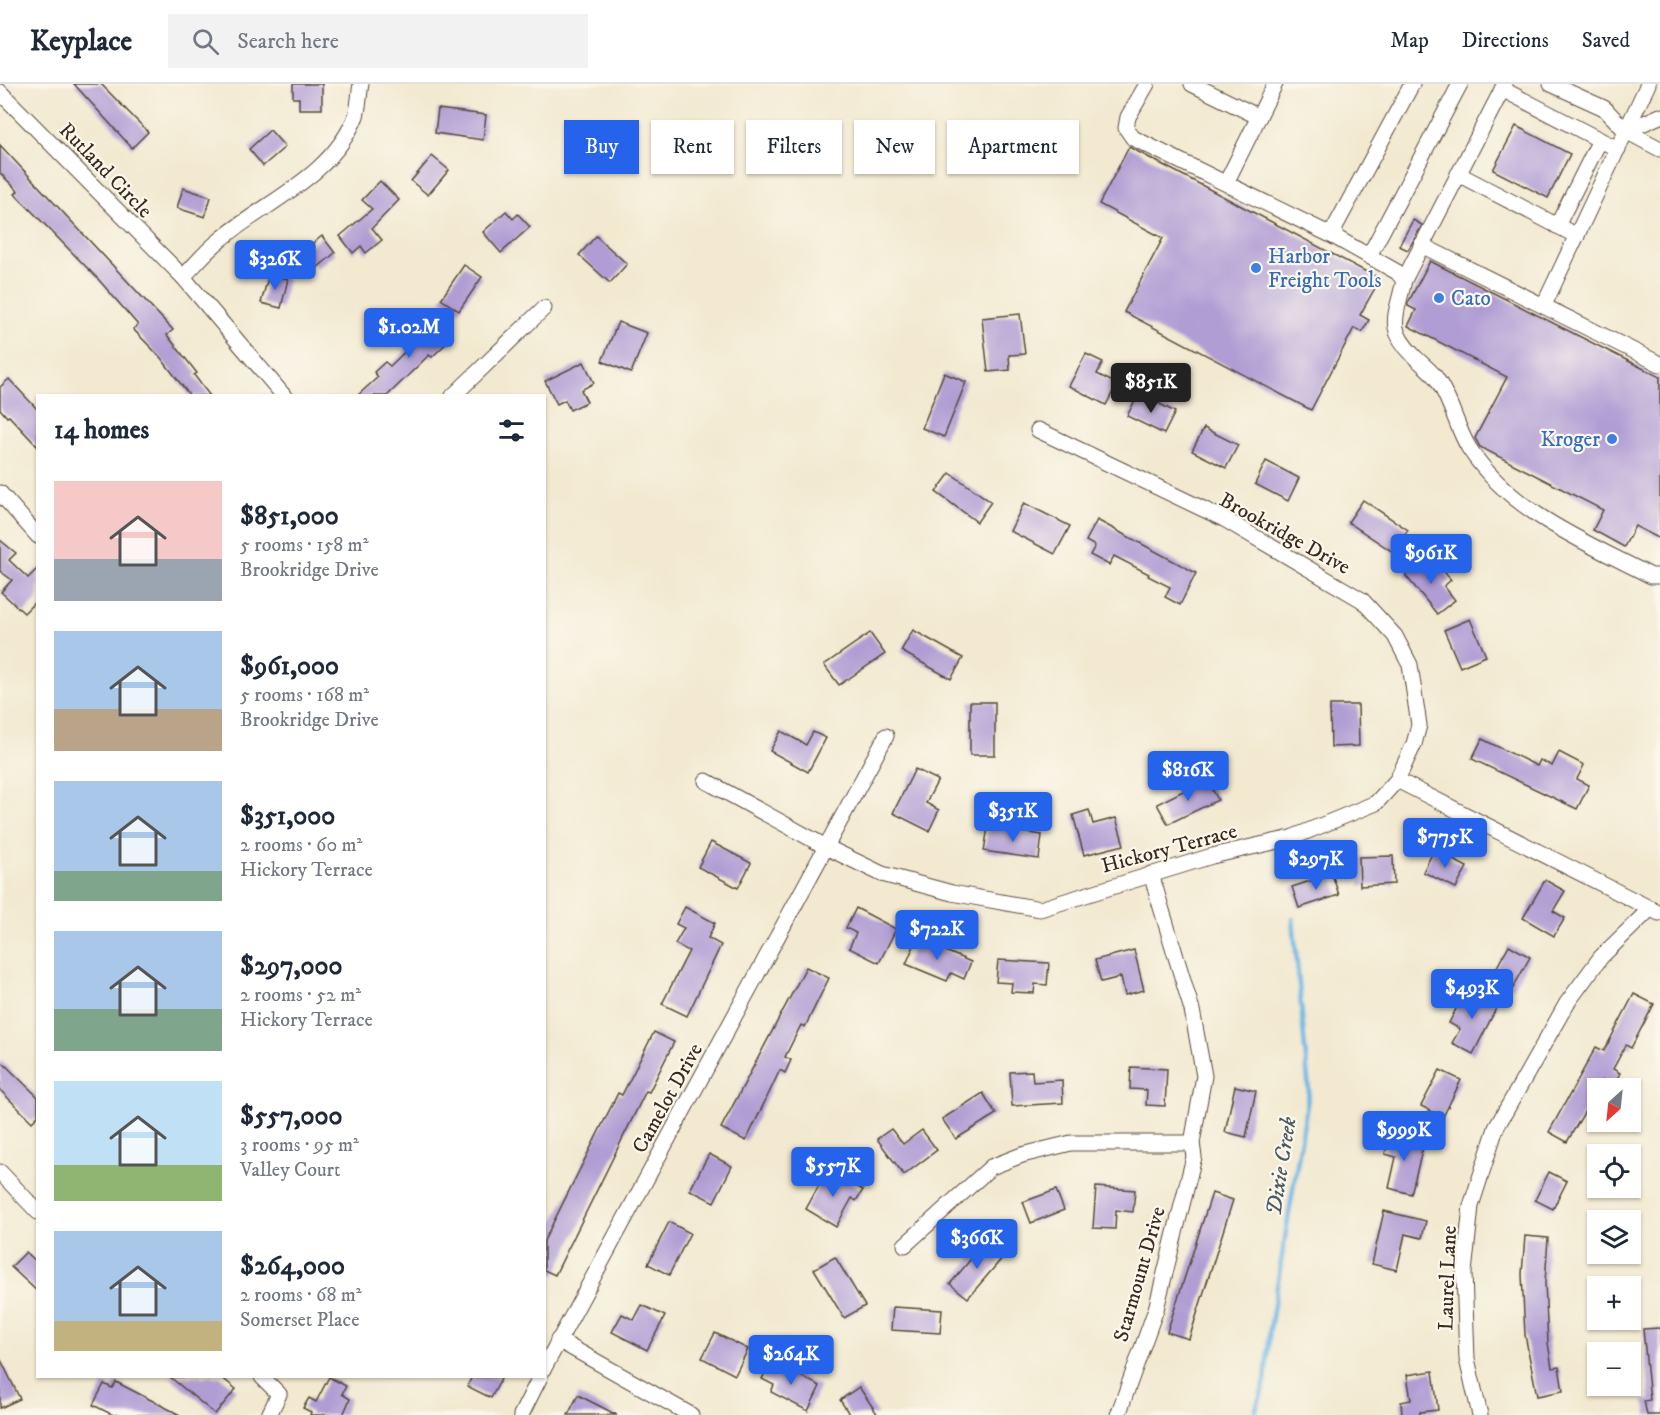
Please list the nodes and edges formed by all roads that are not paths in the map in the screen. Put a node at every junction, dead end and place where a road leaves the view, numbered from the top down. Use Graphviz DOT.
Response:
graph roads {
  1 [pos="361,84"];
  2 [pos="1147,84"];
  3 [pos="1192,84"];
  4 [pos="1275,84"];
  5 [pos="1412,84"];
  6 [pos="1460,84"];
  7 [pos="1551,84"];
  8 [pos="1648,84"];
  9 [pos="1504,86"];
  10 [pos="0,92"];
  11 [pos="1660,116"];
  12 [pos="1258,117"];
  13 [pos="1626,131"];
  14 [pos="1600,140"];
  15 [pos="1660,148"];
  16 [pos="1618,149"];
  17 [pos="1458,174"];
  18 [pos="1226,183"];
  19 [pos="1557,226"];
  20 [pos="1577,236"];
  21 [pos="1335,237"];
  22 [pos="1421,244"];
  23 [pos="1369,256"];
  24 [pos="183,277"];
  25 [pos="1404,280"];
  26 [pos="1544,305"];
  27 [pos="544,308"];
  28 [pos="1660,364"];
  29 [pos="282,394"];
  30 [pos="455,394"];
  31 [pos="1038,430"];
  32 [pos="0,493"];
  33 [pos="36,534"];
  34 [pos="1660,576"];
  35 [pos="886,736"];
  36 [pos="1397,780"];
  37 [pos="706,781"];
  38 [pos="828,848"];
  39 [pos="1151,874"];
  40 [pos="1656,911"];
  41 [pos="1192,1143"];
  42 [pos="0,1172"];
  43 [pos="36,1210"];
  44 [pos="905,1245"];
  45 [pos="558,1340"];
  46 [pos="546,1364"];
  47 [pos="263,1378"];
  48 [pos="540,1378"];
  49 [pos="269,1415"];
  50 [pos="521,1415"];
  51 [pos="691,1415"];
  52 [pos="1118,1415"];
  53 [pos="1480,1415"];
  1 -- 24 [label="street"];
  2 -- 18 [label="street"];
  3 -- 12 [label="street"];
  4 -- 12 [label="street"];
  5 -- 21 [label="street"];
  6 -- 23 [label="street"];
  7 -- 13 [label="street"];
  8 -- 13 [label="street"];
  9 -- 14 [label="street"];
  9 -- 17 [label="street"];
  10 -- 24 [label="street, Rutland Circle"];
  11 -- 13 [label="street"];
  12 -- 18 [label="street"];
  13 -- 15 [label="street"];
  13 -- 16 [label="street"];
  14 -- 16 [label="street"];
  14 -- 19 [label="street"];
  16 -- 20 [label="street"];
  17 -- 19 [label="street"];
  17 -- 22 [label="street"];
  18 -- 21 [label="street"];
  19 -- 20 [label="street"];
  20 -- 26 [label="street"];
  21 -- 23 [label="street"];
  22 -- 25 [label="street"];
  22 -- 26 [label="street"];
  23 -- 25 [label="street"];
  24 -- 29 [label="street, Rutland Circle"];
  25 -- 34 [label="street"];
  26 -- 28 [label="street"];
  27 -- 30 [label="street"];
  31 -- 36 [label="street, Brookridge Drive"];
  32 -- 33 [label="street"];
  35 -- 38 [label="street, Camelot Drive"];
  36 -- 39 [label="street, Hickory Terrace"];
  36 -- 40 [label="street"];
  37 -- 38 [label="street, Hickory Terrace"];
  38 -- 39 [label="street, Hickory Terrace"];
  38 -- 45 [label="street, Camelot Drive"];
  39 -- 41 [label="street, Starmount Drive"];
  40 -- 53 [label="street, Laurel Lane"];
  41 -- 44 [label="street"];
  41 -- 52 [label="street, Starmount Drive"];
  42 -- 43 [label="street"];
  45 -- 46 [label="street, Camelot Drive"];
  45 -- 51 [label="street"];
  47 -- 49 [label="street"];
  48 -- 50 [label="street"];
}
